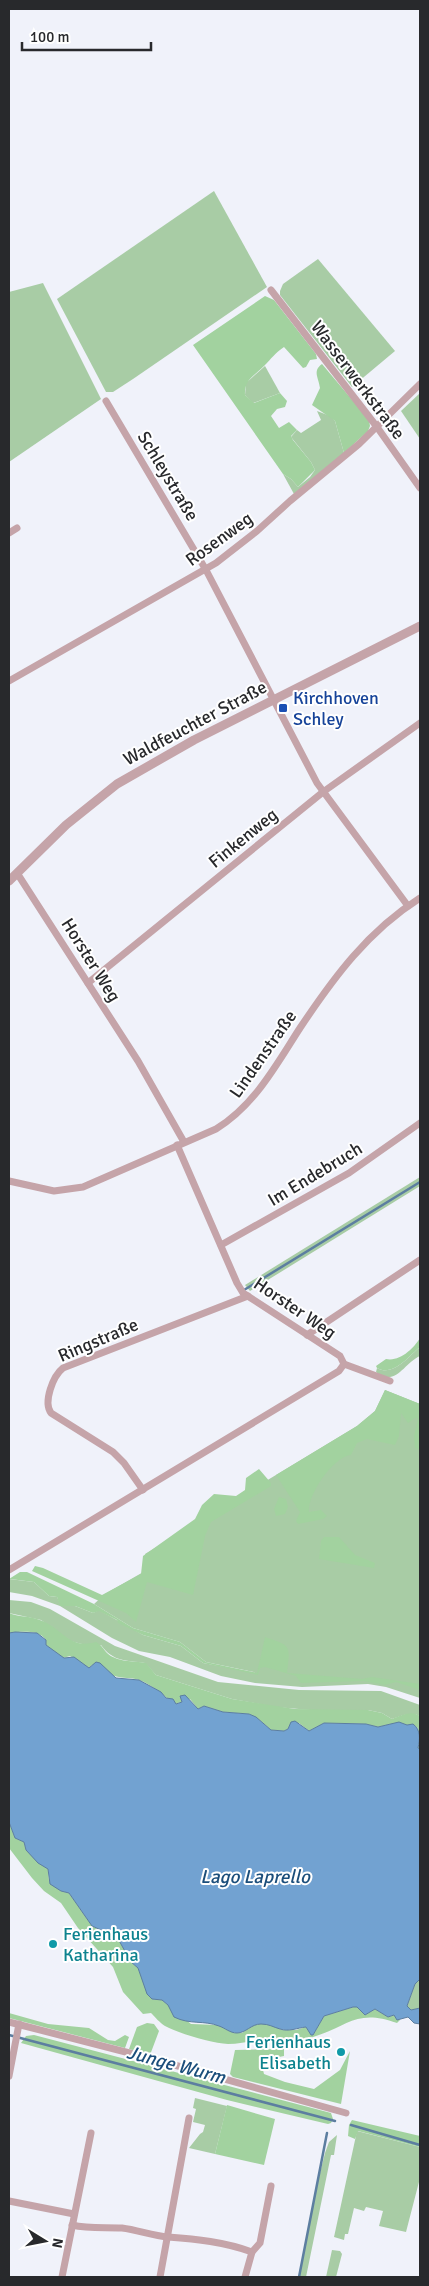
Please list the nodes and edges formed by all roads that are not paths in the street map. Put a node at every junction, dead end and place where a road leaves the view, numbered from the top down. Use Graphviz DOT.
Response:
graph roads {
  1 [pos="271,290"];
  2 [pos="420,384"];
  3 [pos="106,401"];
  4 [pos="378,427"];
  5 [pos="420,488"];
  6 [pos="17,528"];
  7 [pos="9,533"];
  8 [pos="206,570"];
  9 [pos="420,626"];
  10 [pos="9,681"];
  11 [pos="274,699"];
  12 [pos="420,723"];
  13 [pos="323,792"];
  14 [pos="17,873"];
  15 [pos="9,881"];
  16 [pos="420,898"];
  17 [pos="408,906"];
  18 [pos="88,983"];
  19 [pos="420,1123"];
  20 [pos="181,1144"];
  21 [pos="9,1181"];
  22 [pos="221,1245"];
  23 [pos="420,1260"];
  24 [pos="248,1296"];
  25 [pos="307,1335"];
  26 [pos="344,1364"];
  27 [pos="390,1381"];
  28 [pos="143,1490"];
  29 [pos="9,1570"];
  30 [pos="9,2022"];
  31 [pos="19,2024"];
  32 [pos="9,2076"];
  33 [pos="346,2113"];
  34 [pos="189,2118"];
  35 [pos="91,2133"];
  36 [pos="271,2186"];
  37 [pos="9,2202"];
  38 [pos="74,2214"];
  39 [pos="72,2225"];
  40 [pos="168,2237"];
  41 [pos="252,2252"];
  42 [pos="62,2277"];
  43 [pos="160,2277"];
  44 [pos="245,2277"];
  1 -- 4 [label="street, Wasserwerkstraße"];
  2 -- 4 [label="street, Rosenweg"];
  3 -- 8 [label="street, Schleystraße"];
  4 -- 5 [label="street, Wasserwerkstraße"];
  4 -- 8 [label="street, Rosenweg"];
  6 -- 7 [label="street"];
  8 -- 10 [label="street, Rosenweg"];
  8 -- 11 [label="street, Schleystraße"];
  9 -- 11 [label="street, Waldfeuchter Straße"];
  11 -- 13 [label="street, Schleystraße"];
  11 -- 14 [label="street, Waldfeuchter Straße"];
  12 -- 13 [label="street, Finkenweg"];
  13 -- 17 [label="street, Schleystraße"];
  13 -- 18 [label="street, Finkenweg"];
  14 -- 15 [label="street, Waldfeuchter Straße"];
  14 -- 18 [label="street, Horster Weg"];
  16 -- 17 [label="street, Lindenstraße"];
  17 -- 20 [label="street, Lindenstraße"];
  18 -- 20 [label="street, Horster Weg"];
  19 -- 22 [label="street, Im Endebruch"];
  20 -- 21 [label="street, Lindenstraße"];
  20 -- 22 [label="street, Horster Weg"];
  22 -- 24 [label="street, Horster Weg"];
  23 -- 25 [label="street"];
  24 -- 25 [label="street, Horster Weg"];
  24 -- 28 [label="street, Ringstraße"];
  25 -- 26 [label="street, Horster Weg"];
  26 -- 27 [label="street, Horster Weg"];
  26 -- 28 [label="street"];
  28 -- 29 [label="street"];
  30 -- 31 [label="street"];
  31 -- 32 [label="street"];
  31 -- 33 [label="street"];
  34 -- 40 [label="street"];
  35 -- 38 [label="street"];
  36 -- 41 [label="street"];
  37 -- 38 [label="street"];
  38 -- 39 [label="street"];
  39 -- 40 [label="street"];
  39 -- 42 [label="street"];
  40 -- 41 [label="street"];
  40 -- 43 [label="street"];
  41 -- 44 [label="street"];
}
